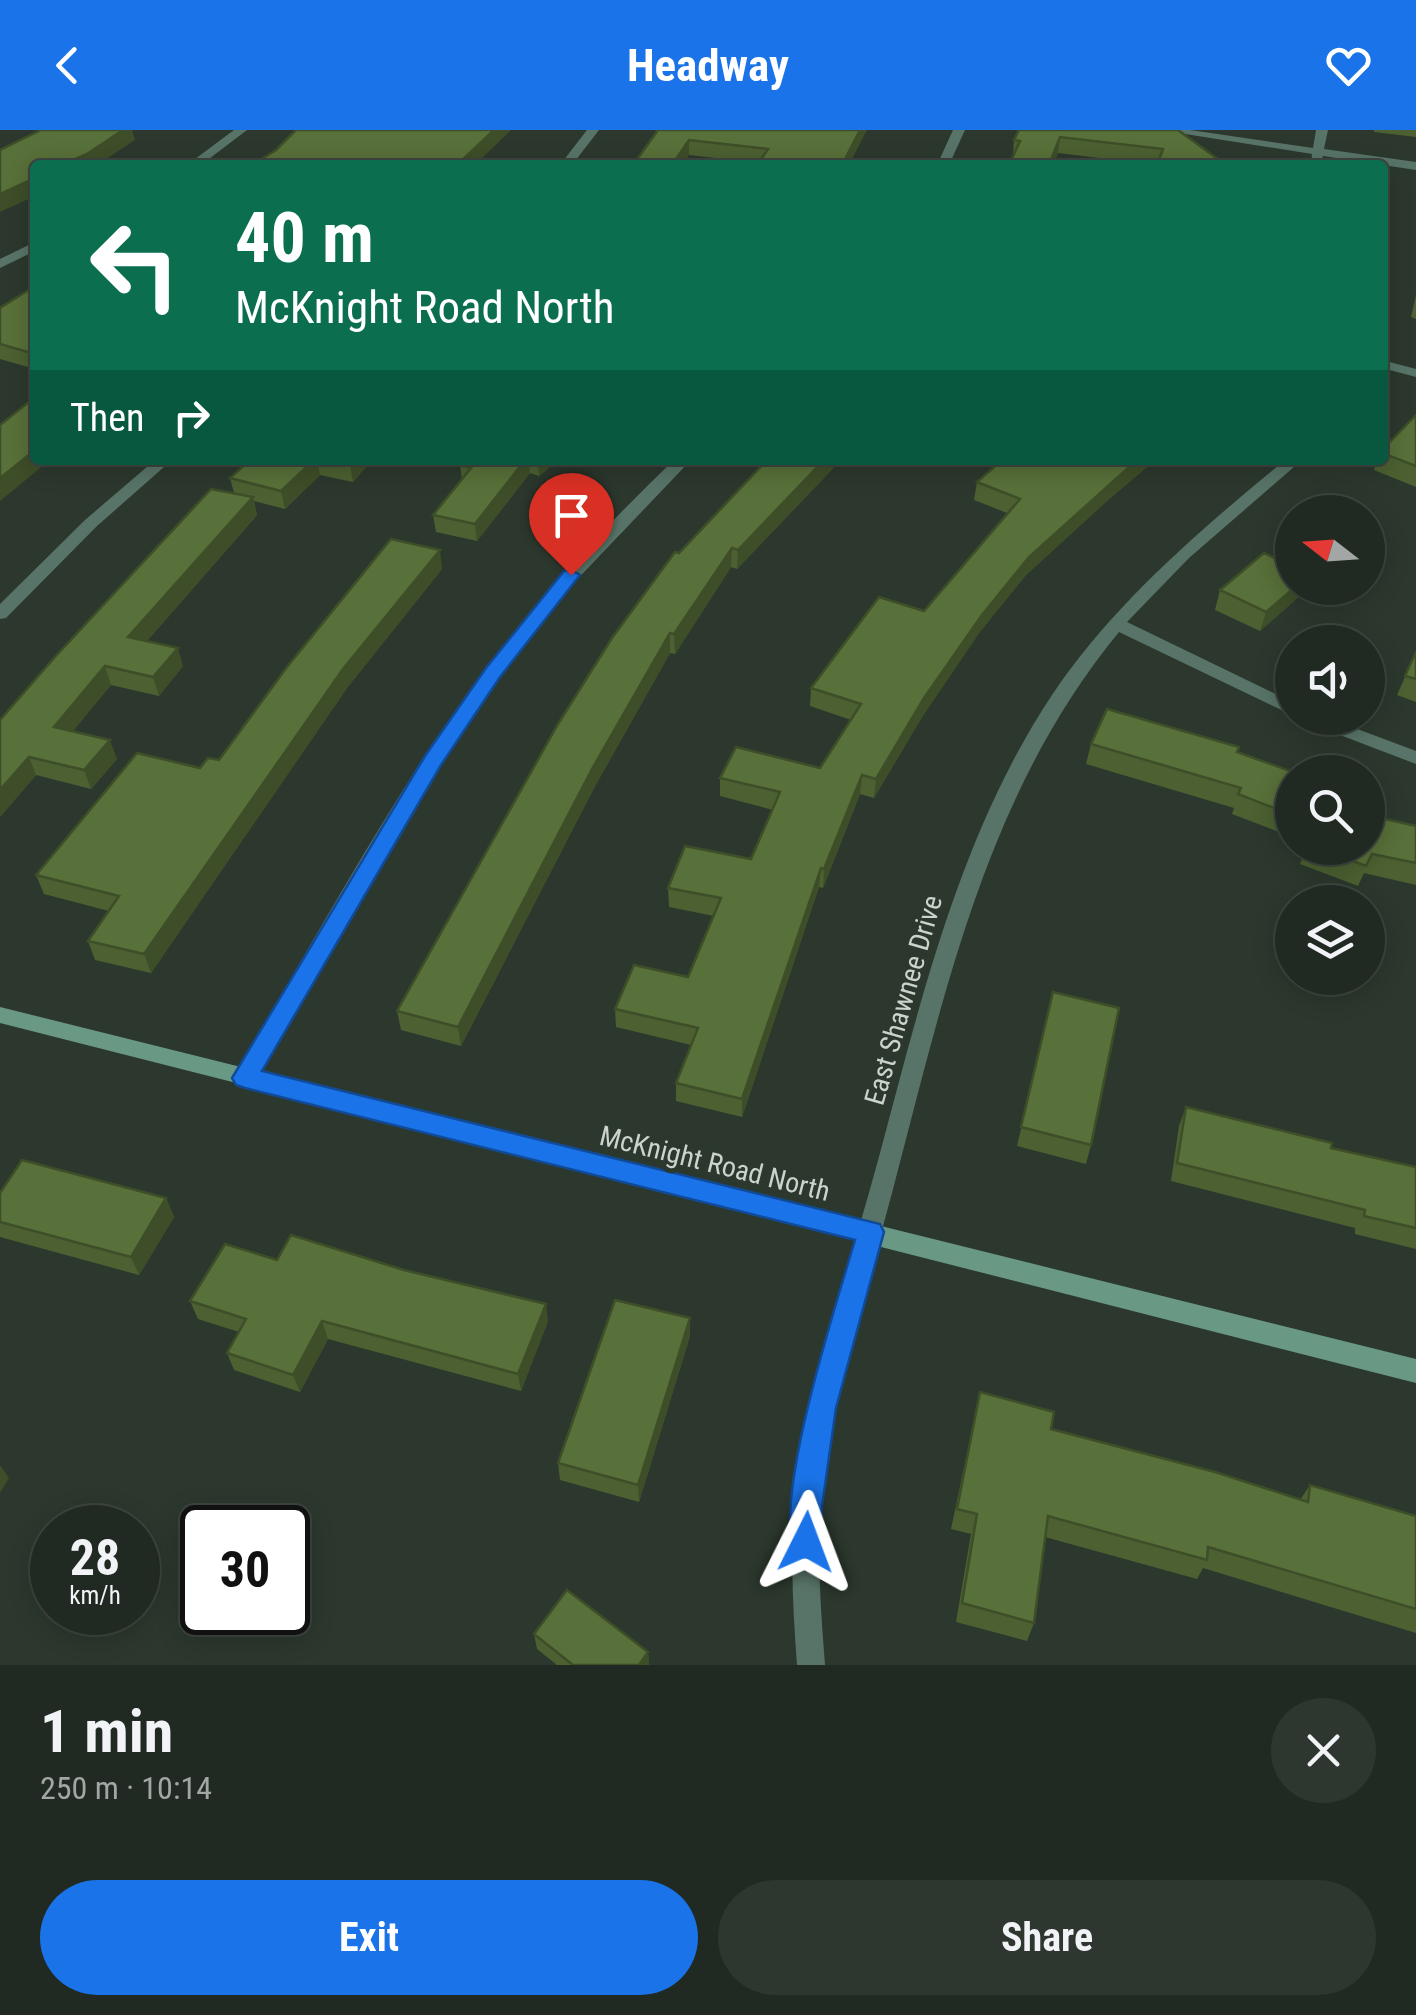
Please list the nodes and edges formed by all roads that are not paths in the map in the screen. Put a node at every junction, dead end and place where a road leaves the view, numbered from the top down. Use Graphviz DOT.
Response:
graph roads {
  1 [pos="241,130"];
  2 [pos="593,130"];
  3 [pos="958,130"];
  4 [pos="1166,130"];
  5 [pos="1322,130"];
  6 [pos="1317,158"];
  7 [pos="200,160"];
  8 [pos="570,160"];
  9 [pos="945,160"];
  10 [pos="1388,164"];
  11 [pos="1416,166"];
  12 [pos="30,249"];
  13 [pos="0,264"];
  14 [pos="1388,366"];
  15 [pos="1416,373"];
  16 [pos="158,465"];
  17 [pos="678,465"];
  18 [pos="1288,465"];
  19 [pos="0,614"];
  20 [pos="1115,623"];
  21 [pos="1275,701"];
  22 [pos="1356,735"];
  23 [pos="1416,758"];
  24 [pos="0,1015"];
  25 [pos="245,1078"];
  26 [pos="870,1232"];
  27 [pos="1416,1372"];
  28 [pos="811,1665"];
  1 -- 7 [label="street"];
  2 -- 8 [label="street"];
  3 -- 9 [label="street"];
  4 -- 6 [label="street"];
  5 -- 6 [label="street"];
  10 -- 11 [label="street"];
  12 -- 13 [label="street"];
  14 -- 15 [label="street"];
  16 -- 19 [label="street"];
  17 -- 25 [label="street"];
  18 -- 20 [label="street, East Shawnee Drive"];
  20 -- 21 [label="street"];
  20 -- 26 [label="street, East Shawnee Drive"];
  22 -- 23 [label="street"];
  24 -- 25 [label="street, McKnight Road North"];
  25 -- 26 [label="street, McKnight Road North"];
  26 -- 27 [label="street, McKnight Road North"];
  26 -- 28 [label="street, East Shawnee Drive"];
}
